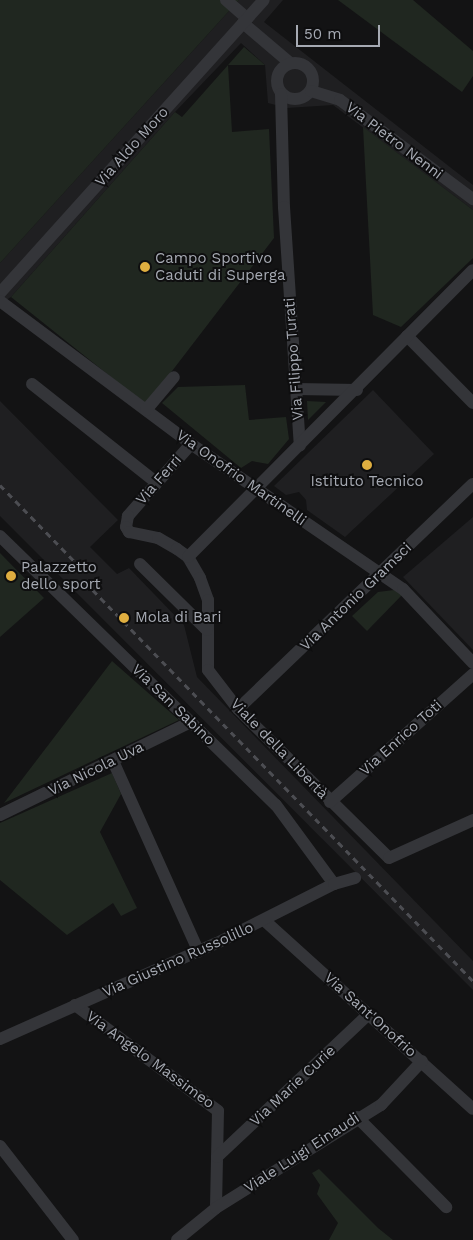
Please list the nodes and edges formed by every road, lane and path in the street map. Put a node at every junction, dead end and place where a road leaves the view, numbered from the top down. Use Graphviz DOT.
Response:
graph roads {
  1 [pos="226,0"];
  2 [pos="264,0"];
  3 [pos="243,23"];
  4 [pos="287,65"];
  5 [pos="311,91"];
  6 [pos="281,94"];
  7 [pos="473,199"];
  8 [pos="473,270"];
  9 [pos="0,293"];
  10 [pos="0,301"];
  11 [pos="407,336"];
  12 [pos="174,377"];
  13 [pos="32,384"];
  14 [pos="296,389"];
  15 [pos="357,390"];
  16 [pos="473,403"];
  17 [pos="146,410"];
  18 [pos="191,444"];
  19 [pos="300,445"];
  20 [pos="157,483"];
  21 [pos="473,484"];
  22 [pos="257,490"];
  23 [pos="128,516"];
  24 [pos="0,536"];
  25 [pos="188,557"];
  26 [pos="140,564"];
  27 [pos="381,574"];
  28 [pos="207,630"];
  29 [pos="473,663"];
  30 [pos="473,674"];
  31 [pos="238,709"];
  32 [pos="192,722"];
  33 [pos="113,760"];
  34 [pos="330,802"];
  35 [pos="0,815"];
  36 [pos="473,820"];
  37 [pos="355,878"];
  38 [pos="334,884"];
  39 [pos="265,921"];
  40 [pos="199,952"];
  41 [pos="75,1005"];
  42 [pos="369,1014"];
  43 [pos="0,1039"];
  44 [pos="422,1061"];
  45 [pos="473,1110"];
  46 [pos="357,1117"];
  47 [pos="0,1146"];
  48 [pos="217,1157"];
  49 [pos="216,1208"];
  50 [pos="446,1208"];
  51 [pos="73,1240"];
  52 [pos="177,1240"];
  1 -- 3 [label="street"];
  2 -- 3 [label="street, Via Aldo Moro"];
  3 -- 4 [label="street"];
  3 -- 9 [label="street, Via Aldo Moro"];
  4 -- 5 [label="street"];
  4 -- 6 [label="street"];
  5 -- 6 [label="street"];
  5 -- 7 [label="street, Via Pietro Nenni"];
  6 -- 14 [label="street, Via Filippo Turati"];
  8 -- 11 [label="street"];
  10 -- 17 [label="street, Via Onofrio Martinelli"];
  11 -- 15 [label="street"];
  11 -- 16 [label="street"];
  12 -- 17 [label="street"];
  13 -- 20 [label="street"];
  14 -- 15 [label="street"];
  14 -- 19 [label="street, Via Filippo Turati"];
  15 -- 19 [label="street"];
  17 -- 18 [label="street, Via Onofrio Martinelli"];
  18 -- 20 [label="street, Via Ferri"];
  18 -- 22 [label="street, Via Onofrio Martinelli"];
  19 -- 22 [label="street"];
  20 -- 23 [label="street, Via Ferri"];
  21 -- 27 [label="street, Via Antonio Gramsci"];
  22 -- 25 [label="street"];
  22 -- 27 [label="street, Via Onofrio Martinelli"];
  23 -- 25 [label="street, Viale della Libertà"];
  24 -- 32 [label="street, Via San Sabino"];
  25 -- 28 [label="street, Viale della Libertà"];
  26 -- 28 [label="street"];
  27 -- 29 [label="street, Via Onofrio Martinelli"];
  27 -- 31 [label="street, Via Antonio Gramsci"];
  28 -- 31 [label="street, Viale della Libertà"];
  30 -- 34 [label="street, Via Enrico Toti"];
  31 -- 34 [label="street, Viale della Libertà"];
  32 -- 33 [label="street, Via Nicola Uva"];
  32 -- 38 [label="street, Via San Sabino"];
  33 -- 35 [label="street, Via Nicola Uva"];
  33 -- 40 [label="street"];
  34 -- 36 [label="street, Viale della Libertà"];
  37 -- 38 [label="street, Via Giustino Russolillo"];
  38 -- 39 [label="street, Via Giustino Russolillo"];
  39 -- 40 [label="street, Via Giustino Russolillo"];
  39 -- 42 [label="street, Via Sant'Onofrio"];
  40 -- 41 [label="street, Via Giustino Russolillo"];
  41 -- 43 [label="street, Via Giustino Russolillo"];
  41 -- 48 [label="street, Via Angelo Massimeo"];
  42 -- 44 [label="street, Via Sant'Onofrio"];
  42 -- 48 [label="street, Via Marie Curie"];
  44 -- 45 [label="street, Via Sant'Onofrio"];
  44 -- 46 [label="street, Viale Luigi Einaudi"];
  46 -- 49 [label="street, Viale Luigi Einaudi"];
  46 -- 50 [label="street"];
  47 -- 51 [label="street"];
  48 -- 49 [label="street, Via Angelo Massimeo"];
  49 -- 52 [label="street, Viale Luigi Einaudi"];
}
